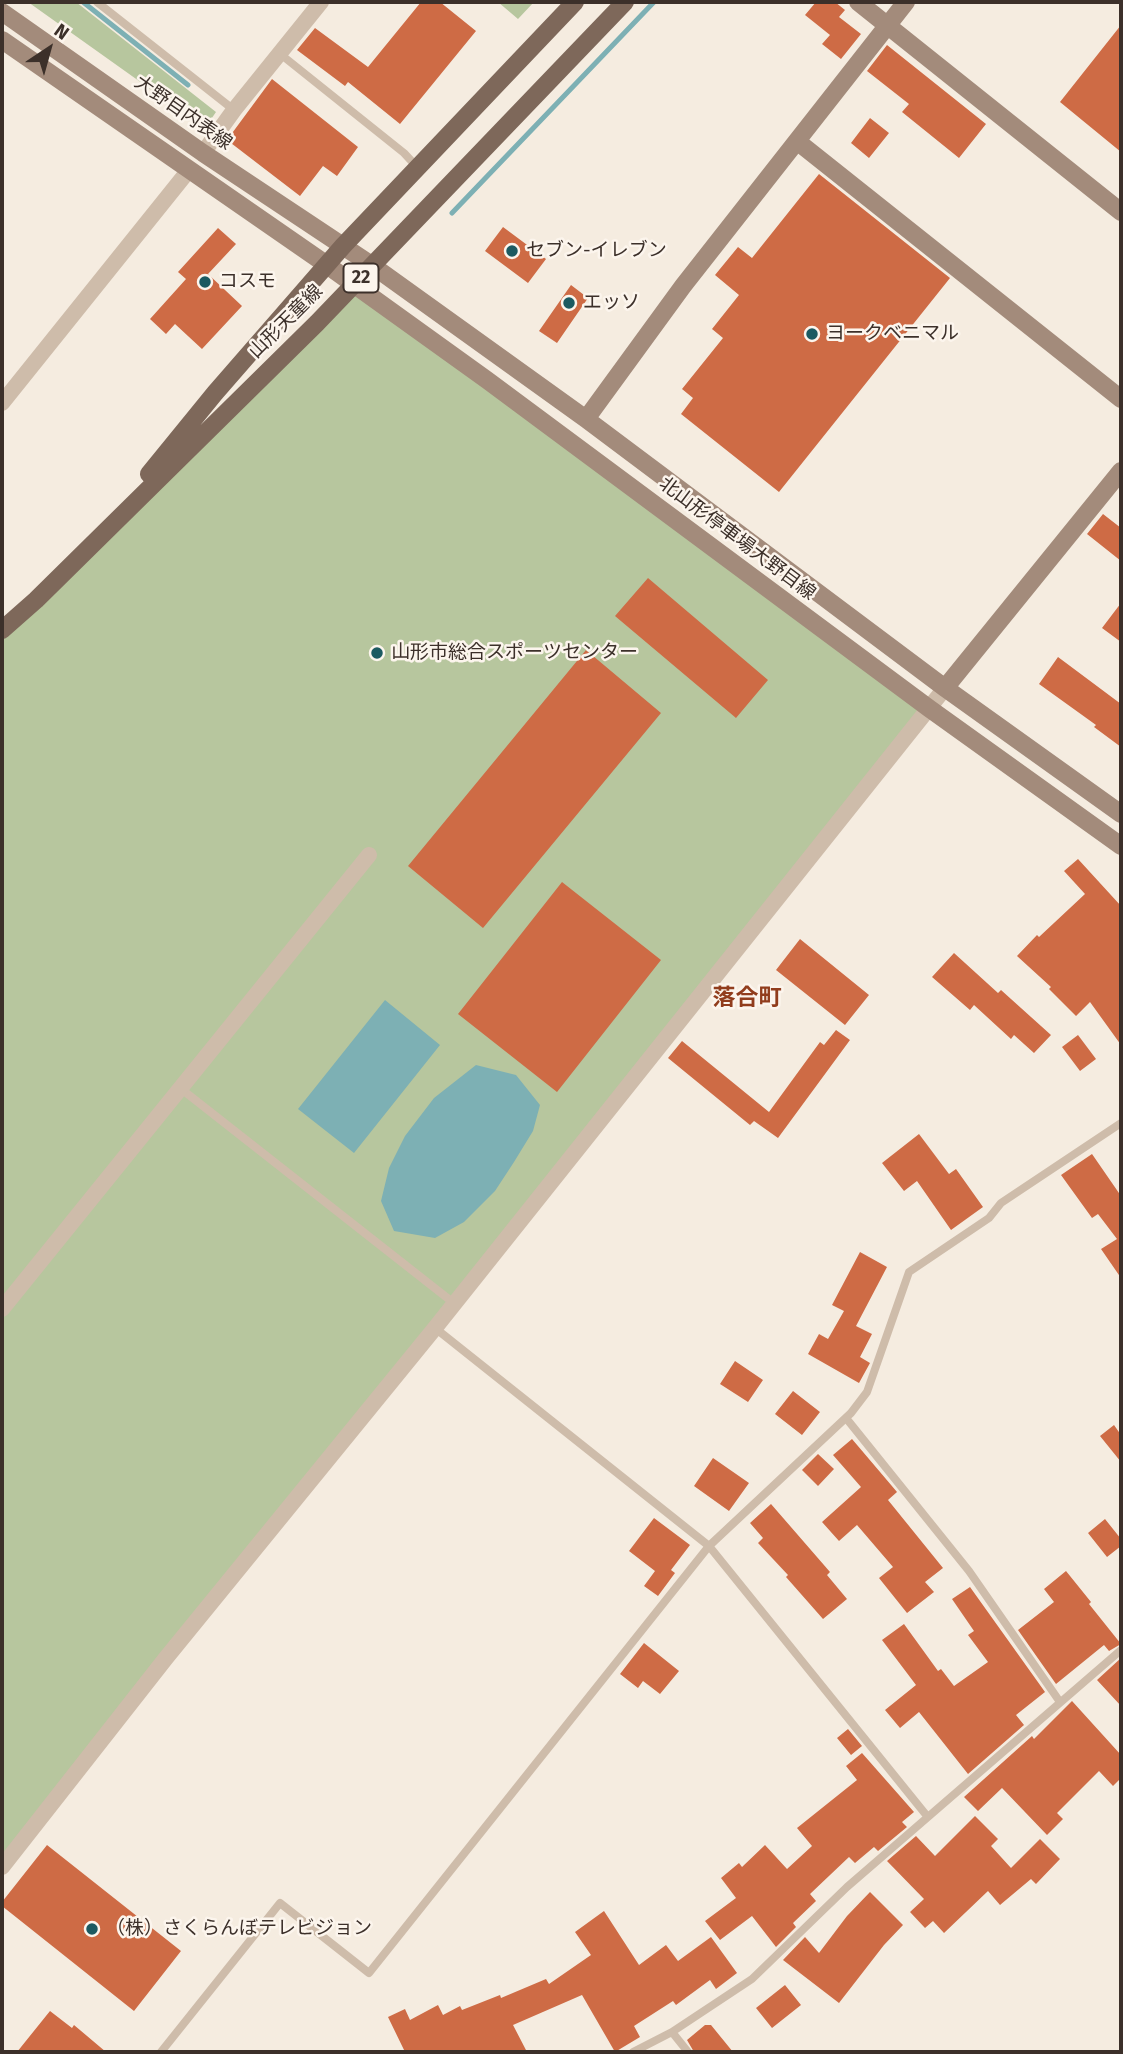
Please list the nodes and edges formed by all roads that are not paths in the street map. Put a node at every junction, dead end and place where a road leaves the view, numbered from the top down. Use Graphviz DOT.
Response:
graph roads {
  1 [pos="97,2"];
  2 [pos="321,2"];
  3 [pos="575,2"];
  4 [pos="625,2"];
  5 [pos="858,2"];
  6 [pos="906,2"];
  7 [pos="2,12"];
  8 [pos="888,25"];
  9 [pos="2,40"];
  10 [pos="279,53"];
  11 [pos="234,110"];
  12 [pos="798,142"];
  13 [pos="203,153"];
  14 [pos="418,167"];
  15 [pos="189,170"];
  16 [pos="1121,212"];
  17 [pos="344,246"];
  18 [pos="327,265"];
  19 [pos="373,266"];
  20 [pos="354,285"];
  21 [pos="1121,399"];
  22 [pos="2,403"];
  23 [pos="586,419"];
  24 [pos="1121,471"];
  25 [pos="89,547"];
  26 [pos="2,630"];
  27 [pos="945,688"];
  28 [pos="930,709"];
  29 [pos="1121,814"];
  30 [pos="1121,846"];
  31 [pos="369,855"];
  32 [pos="180,1088"];
  33 [pos="1121,1123"];
  34 [pos="455,1304"];
  35 [pos="2,1309"];
  36 [pos="435,1328"];
  37 [pos="846,1418"];
  38 [pos="709,1546"];
  39 [pos="1121,1650"];
  40 [pos="1060,1702"];
  41 [pos="927,1816"];
  42 [pos="2,1867"];
  43 [pos="672,2032"];
  44 [pos="161,2052"];
  45 [pos="633,2052"];
  46 [pos="688,2052"];
  1 -- 11 [label="lane"];
  2 -- 10 [label="street"];
  3 -- 14 [label="main road, 山形天童線 / 22"];
  4 -- 19 [label="main road, 山形天童線 / 22"];
  5 -- 8 [label="main road"];
  6 -- 8 [label="main road"];
  7 -- 13 [label="main road, 大野目内表線"];
  8 -- 12 [label="main road"];
  8 -- 16 [label="main road"];
  9 -- 15 [label="main road"];
  10 -- 11 [label="street"];
  10 -- 14 [label="lane"];
  11 -- 13 [label="street"];
  12 -- 21 [label="main road"];
  12 -- 23 [label="main road"];
  13 -- 17 [label="main road, 大野目内表線"];
  14 -- 17 [label="main road, 山形天童線 / 22"];
  15 -- 18 [label="main road"];
  15 -- 22 [label="street"];
  17 -- 18 [label="main road, 山形天童線 / 22"];
  17 -- 19 [label="main road, 北山形停車場大野目線"];
  18 -- 20 [label="main road, 北山形停車場大野目線"];
  18 -- 25 [label="main road, 山形天童線 / 22"];
  19 -- 20 [label="main road, 山形天童線 / 22"];
  19 -- 23 [label="main road, 北山形停車場大野目線"];
  20 -- 25 [label="main road, 山形天童線 / 22"];
  20 -- 28 [label="main road, 北山形停車場大野目線"];
  23 -- 27 [label="main road, 北山形停車場大野目線"];
  24 -- 27 [label="main road"];
  25 -- 26 [label="main road, 山形天童線 / 22"];
  27 -- 28 [label="street"];
  27 -- 29 [label="main road, 北山形停車場大野目線"];
  28 -- 30 [label="main road, 北山形停車場大野目線"];
  28 -- 34 [label="street"];
  31 -- 32 [label="street"];
  32 -- 34 [label="lane"];
  32 -- 35 [label="street"];
  33 -- 37 [label="lane"];
  34 -- 36 [label="street"];
  36 -- 38 [label="lane"];
  36 -- 42 [label="street"];
  37 -- 38 [label="lane"];
  37 -- 40 [label="lane"];
  38 -- 41 [label="lane"];
  38 -- 44 [label="lane"];
  39 -- 40 [label="lane"];
  40 -- 41 [label="lane"];
  41 -- 43 [label="lane"];
  43 -- 45 [label="lane"];
  43 -- 46 [label="lane"];
}
